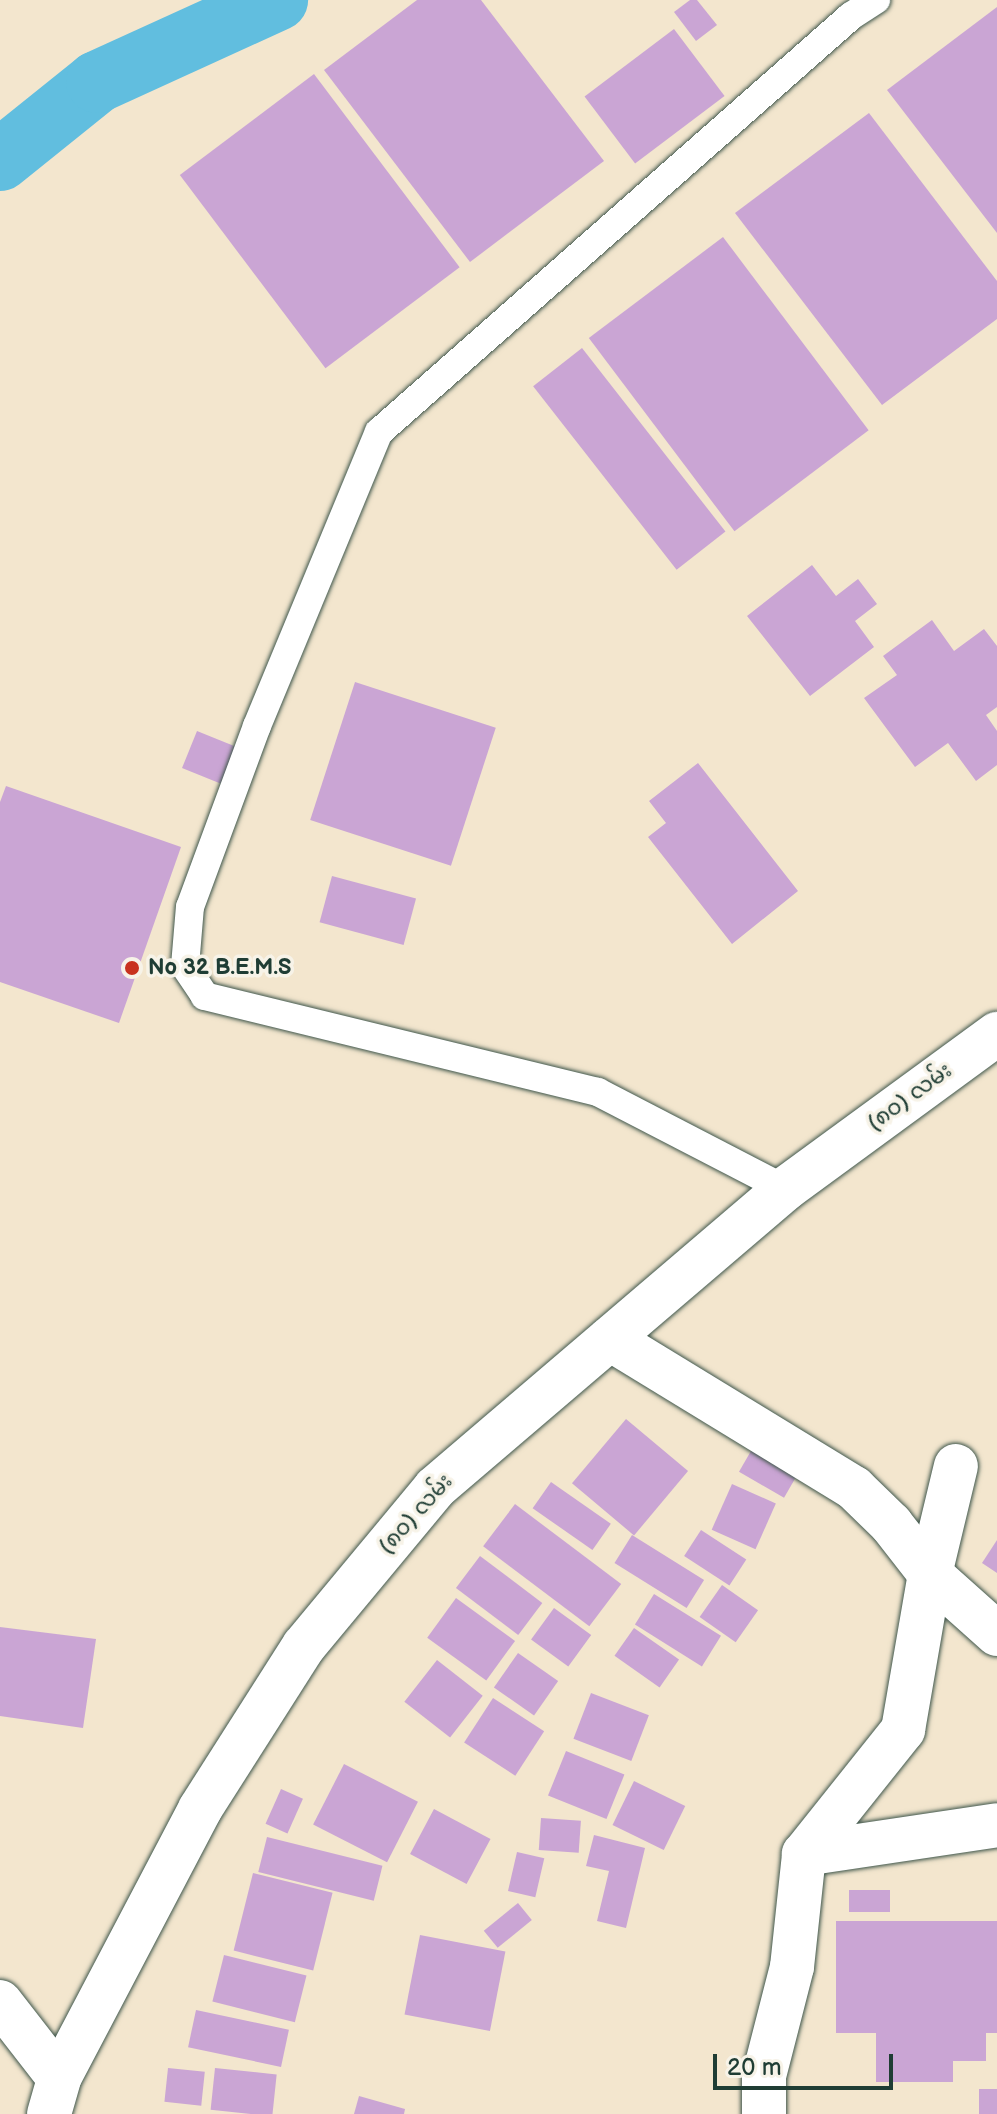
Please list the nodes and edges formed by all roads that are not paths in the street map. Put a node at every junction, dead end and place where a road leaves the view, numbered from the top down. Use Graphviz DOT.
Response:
graph roads {
  1 [pos="876,0"];
  2 [pos="997,1034"];
  3 [pos="785,1189"];
  4 [pos="610,1339"];
  5 [pos="956,1466"];
  6 [pos="930,1574"];
  7 [pos="997,1634"];
  8 [pos="997,1825"];
  9 [pos="804,1854"];
  10 [pos="0,2002"];
  11 [pos="54,2096"];
  12 [pos="764,2114"];
  1 -- 3 [label="lane"];
  2 -- 3 [label="street, (၈၀) လမ်း"];
  3 -- 4 [label="street, (၈၀) လမ်း"];
  4 -- 6 [label="street"];
  4 -- 11 [label="street, (၈၀) လမ်း"];
  5 -- 6 [label="street"];
  6 -- 7 [label="street"];
  6 -- 9 [label="street"];
  8 -- 9 [label="street"];
  9 -- 12 [label="street"];
  10 -- 11 [label="street"];
}
